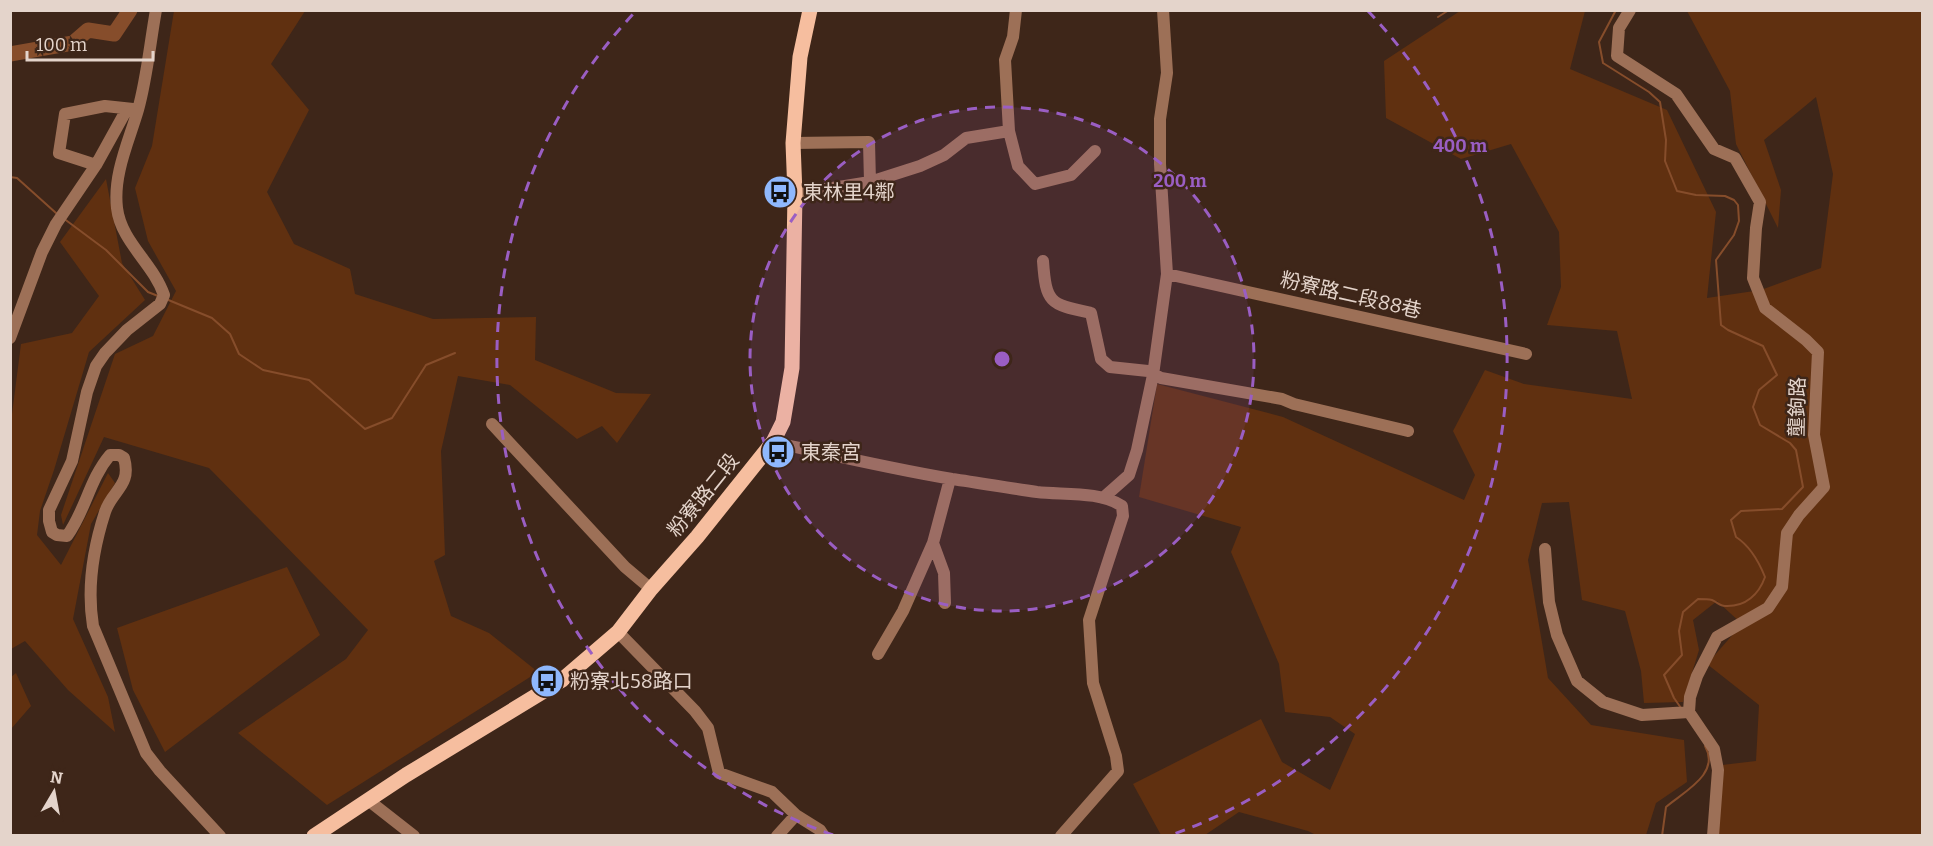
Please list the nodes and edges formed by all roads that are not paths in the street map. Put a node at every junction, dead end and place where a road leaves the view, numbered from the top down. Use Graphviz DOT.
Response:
graph roads {
  1 [pos="156,10"];
  2 [pos="810,10"];
  3 [pos="1016,10"];
  4 [pos="1163,10"];
  5 [pos="1630,10"];
  6 [pos="132,109"];
  7 [pos="1009,131"];
  8 [pos="793,143"];
  9 [pos="1095,151"];
  10 [pos="96,165"];
  11 [pos="870,182"];
  12 [pos="795,194"];
  13 [pos="1042,261"];
  14 [pos="1167,274"];
  15 [pos="10,338"];
  16 [pos="1526,354"];
  17 [pos="1153,375"];
  18 [pos="492,424"];
  19 [pos="1408,431"];
  20 [pos="773,442"];
  21 [pos="950,479"];
  22 [pos="1103,498"];
  23 [pos="933,543"];
  24 [pos="1545,549"];
  25 [pos="651,589"];
  26 [pos="945,603"];
  27 [pos="618,632"];
  28 [pos="878,654"];
  29 [pos="1689,712"];
  30 [pos="368,800"];
  31 [pos="796,815"];
  32 [pos="314,834"];
  33 [pos="220,836"];
  34 [pos="414,836"];
  35 [pos="777,836"];
  36 [pos="824,836"];
  37 [pos="1061,836"];
  38 [pos="1713,836"];
  1 -- 6 [label="street"];
  2 -- 8 [label="main road, 粉寮路二段"];
  3 -- 7 [label="street"];
  4 -- 14 [label="street"];
  5 -- 29 [label="street, 壟鉤路"];
  6 -- 10 [label="street"];
  6 -- 10 [label="street"];
  6 -- 33 [label="street"];
  7 -- 9 [label="street"];
  7 -- 11 [label="street"];
  8 -- 11 [label="street"];
  8 -- 12 [label="main road, 粉寮路二段"];
  10 -- 15 [label="street"];
  11 -- 12 [label="street"];
  12 -- 20 [label="main road, 粉寮路二段"];
  13 -- 17 [label="street"];
  14 -- 16 [label="street, 粉寮路二段88巷"];
  14 -- 17 [label="street"];
  17 -- 19 [label="street"];
  17 -- 22 [label="street"];
  18 -- 25 [label="street"];
  20 -- 21 [label="street"];
  20 -- 25 [label="main road, 粉寮路二段"];
  21 -- 22 [label="street"];
  21 -- 23 [label="street"];
  22 -- 37 [label="street"];
  23 -- 26 [label="street"];
  23 -- 28 [label="street"];
  24 -- 29 [label="street"];
  25 -- 27 [label="main road, 粉寮路二段"];
  27 -- 30 [label="main road, 粉寮路二段"];
  27 -- 31 [label="street"];
  29 -- 38 [label="street"];
  30 -- 32 [label="main road, 粉寮路二段"];
  30 -- 34 [label="street"];
  31 -- 35 [label="street"];
  31 -- 36 [label="street"];
}
